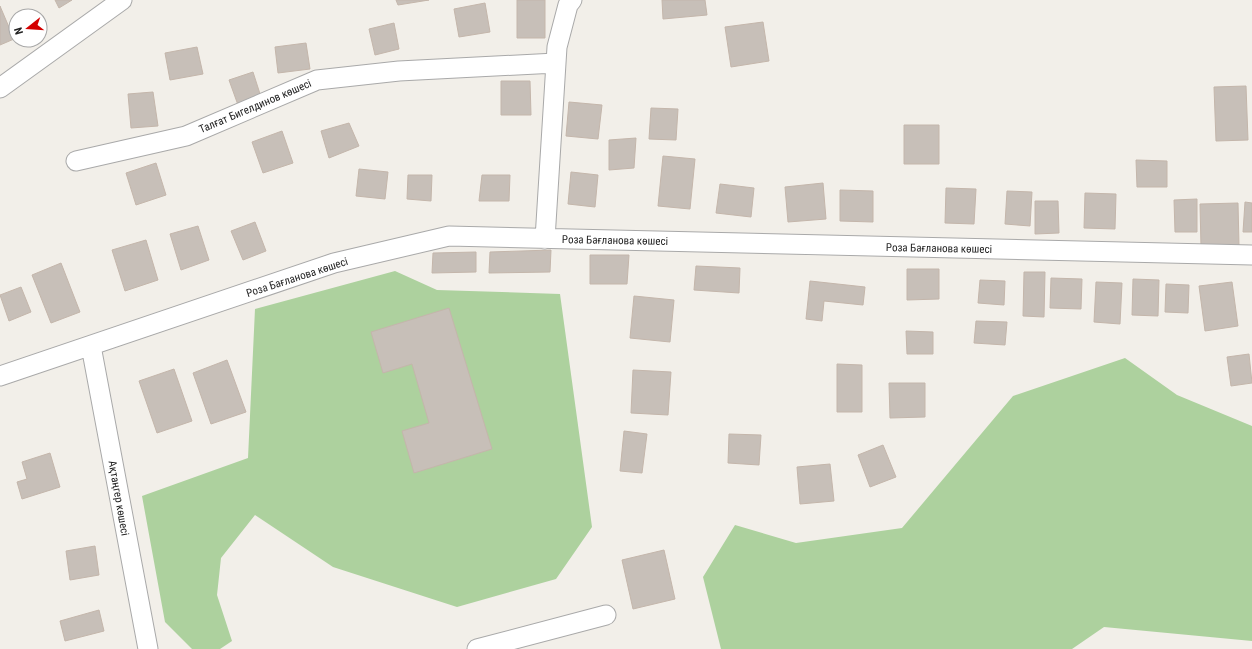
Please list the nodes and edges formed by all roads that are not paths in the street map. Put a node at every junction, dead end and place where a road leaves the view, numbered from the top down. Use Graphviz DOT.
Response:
graph roads {
  1 [pos="122,0"];
  2 [pos="572,0"];
  3 [pos="556,63"];
  4 [pos="0,88"];
  5 [pos="76,161"];
  6 [pos="545,239"];
  7 [pos="1252,255"];
  8 [pos="91,346"];
  9 [pos="0,376"];
  10 [pos="606,615"];
  11 [pos="148,649"];
  12 [pos="477,649"];
  1 -- 4 [label="street"];
  2 -- 3 [label="street"];
  3 -- 5 [label="street, Талғат Бигелдинов көшесі"];
  3 -- 6 [label="street"];
  6 -- 7 [label="street, Роза Бағланова көшесі"];
  6 -- 8 [label="street, Роза Бағланова көшесі"];
  8 -- 9 [label="street, Роза Бағланова көшесі"];
  8 -- 11 [label="street, Ақтаңгер көшесі"];
  10 -- 12 [label="street"];
}
